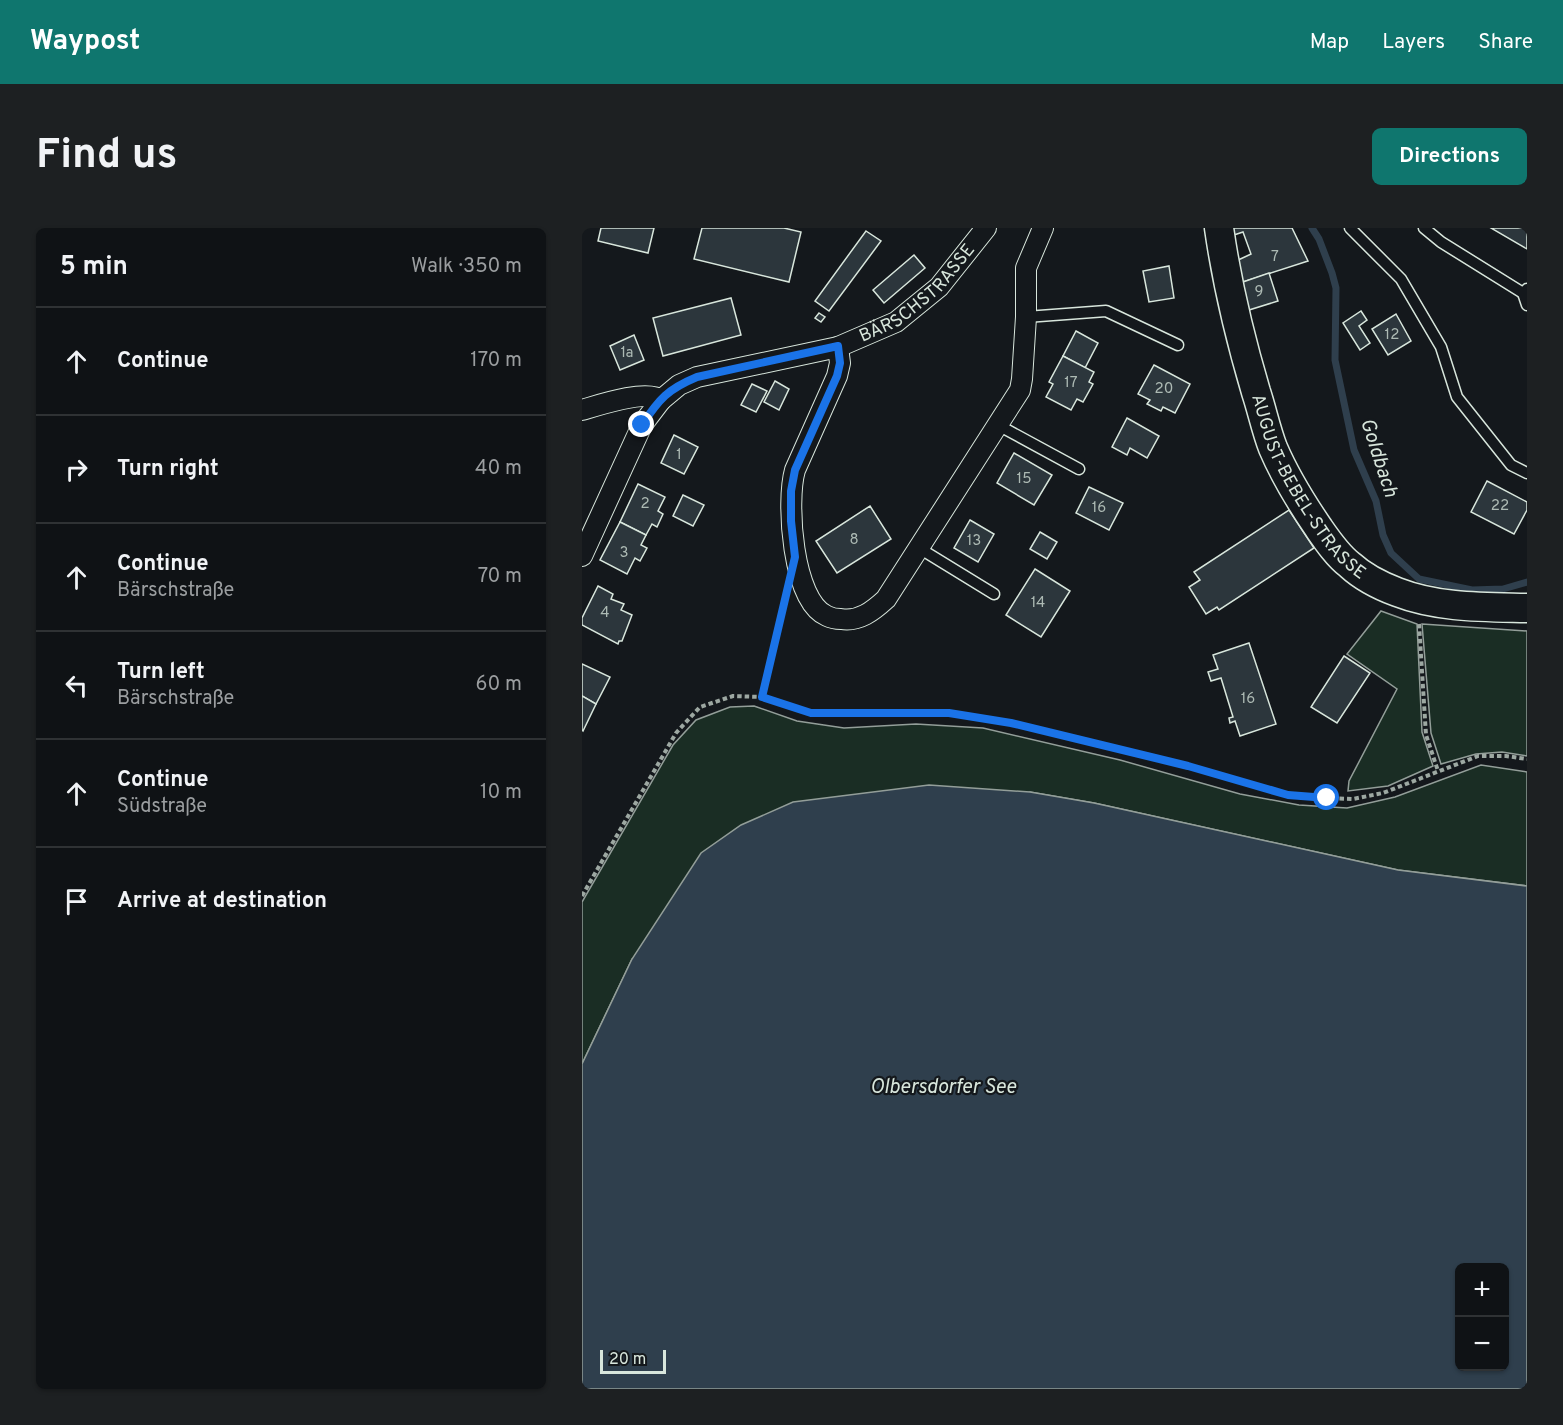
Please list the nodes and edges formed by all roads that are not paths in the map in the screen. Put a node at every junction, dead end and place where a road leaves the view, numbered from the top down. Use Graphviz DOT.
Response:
graph roads {
  1 [pos="986,228"];
  2 [pos="1043,228"];
  3 [pos="1219,228"];
  4 [pos="1350,228"];
  5 [pos="1424,228"];
  6 [pos="1525,291"];
  7 [pos="1527,305"];
  8 [pos="1026,317"];
  9 [pos="1178,345"];
  10 [pos="838,346"];
  11 [pos="661,400"];
  12 [pos="582,410"];
  13 [pos="998,425"];
  14 [pos="1079,469"];
  15 [pos="1527,473"];
  16 [pos="919,548"];
  17 [pos="583,550"];
  18 [pos="994,594"];
  19 [pos="1527,608"];
  1 -- 10 [label="street, BÄRSCHSTRASSE"];
  2 -- 8 [label="street, BÄRSCHSTRASSE"];
  3 -- 19 [label="street, AUGUST-BEBEL-STRASSE"];
  4 -- 15 [label="lane"];
  5 -- 6 [label="lane"];
  6 -- 7 [label="lane"];
  8 -- 9 [label="lane"];
  8 -- 13 [label="street, BÄRSCHSTRASSE"];
  10 -- 11 [label="street, BÄRSCHSTRASSE"];
  10 -- 16 [label="street, BÄRSCHSTRASSE"];
  11 -- 12 [label="street"];
  11 -- 17 [label="street, BÄRSCHSTRASSE"];
  13 -- 14 [label="lane"];
  13 -- 16 [label="street, BÄRSCHSTRASSE"];
  16 -- 18 [label="lane"];
}
